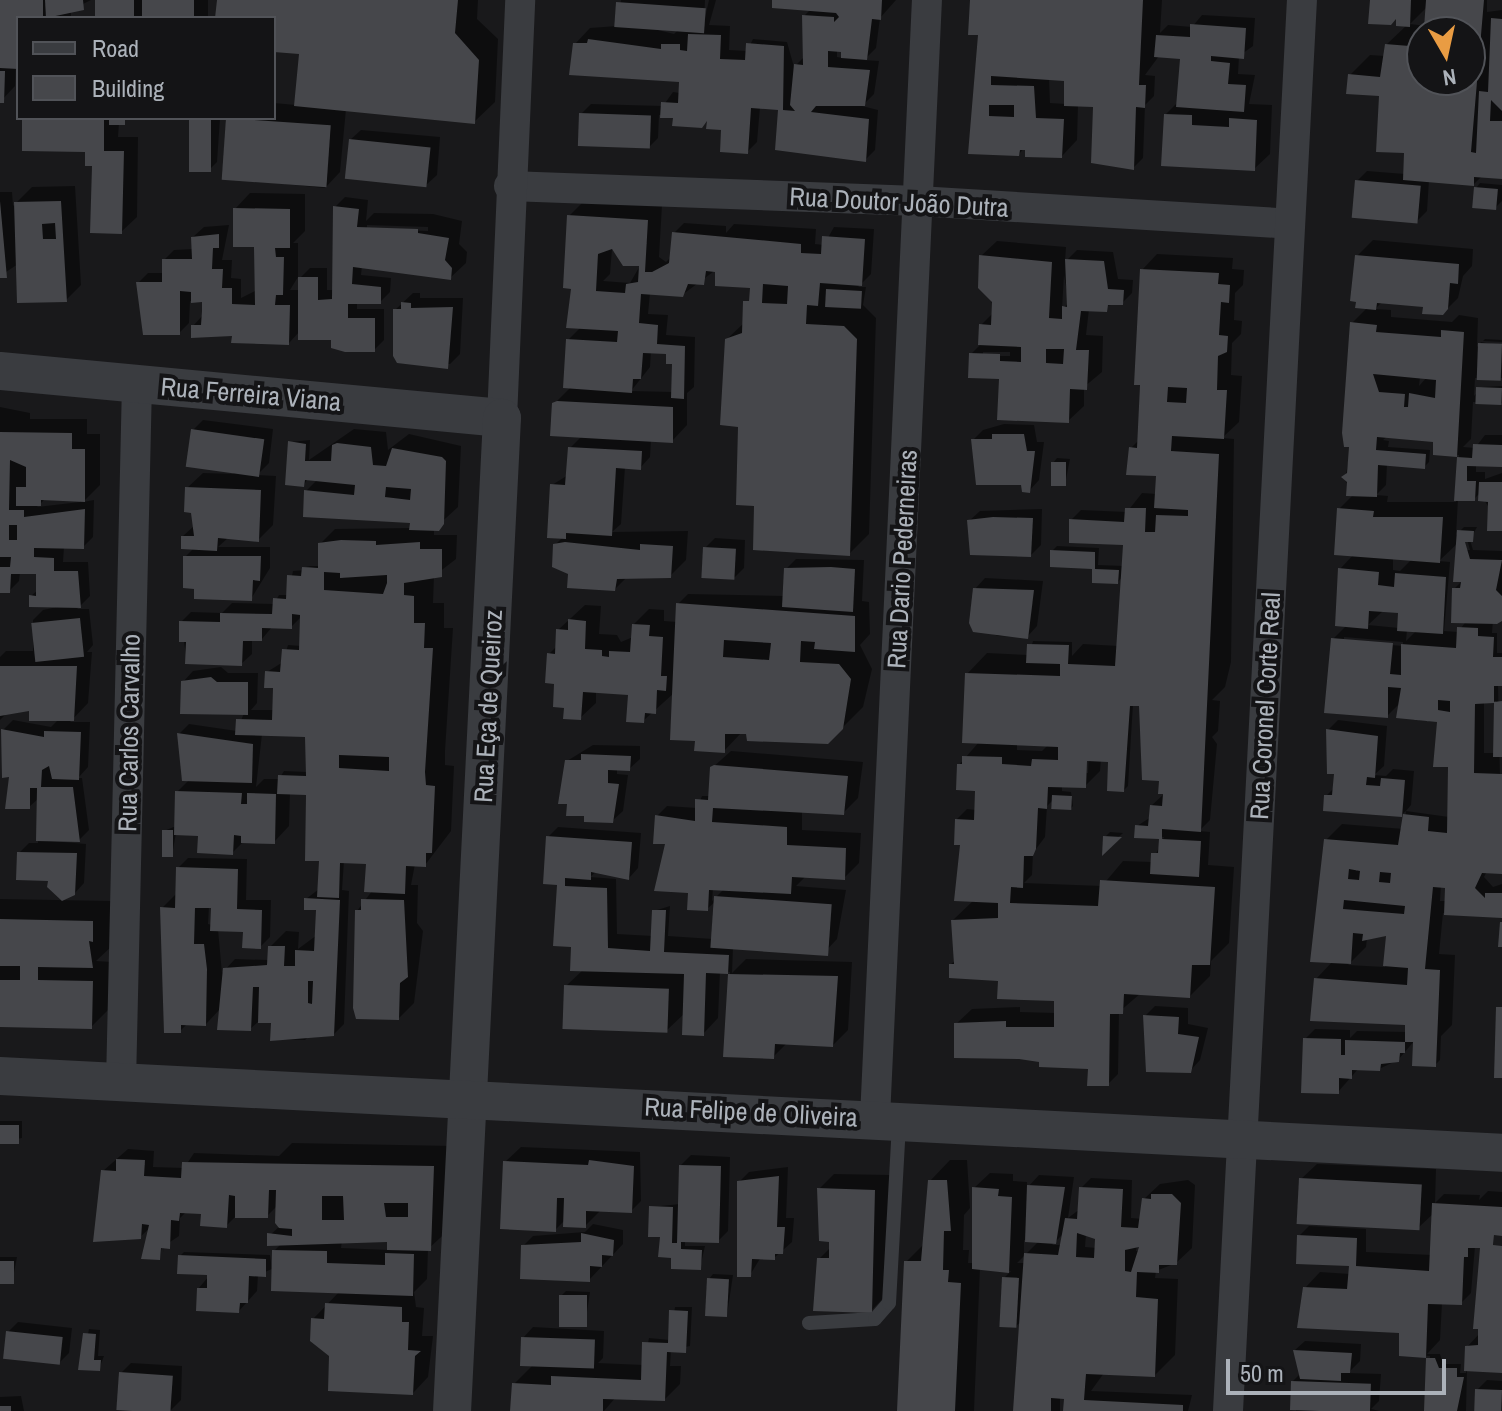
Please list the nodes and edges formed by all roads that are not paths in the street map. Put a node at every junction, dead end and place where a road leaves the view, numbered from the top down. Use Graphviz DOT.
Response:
graph roads {
  1 [pos="520,0"];
  2 [pos="927,0"];
  3 [pos="1302,0"];
  4 [pos="509,186"];
  5 [pos="918,201"];
  6 [pos="1289,224"];
  7 [pos="0,371"];
  8 [pos="137,383"];
  9 [pos="502,418"];
  10 [pos="0,1076"];
  11 [pos="121,1083"];
  12 [pos="469,1099"];
  13 [pos="887,1119"];
  14 [pos="1244,1136"];
  15 [pos="1502,1153"];
  16 [pos="809,1323"];
  17 [pos="452,1411"];
  18 [pos="1228,1411"];
  1 -- 4 [label="street, Rua Eça de Queiroz"];
  2 -- 5 [label="street, Rua Dario Pederneiras"];
  3 -- 6 [label="street, Rua Coronel Corte Real"];
  4 -- 5 [label="street, Rua Doutor João Dutra"];
  4 -- 9 [label="street, Rua Eça de Queiroz"];
  5 -- 6 [label="street, Rua Doutor João Dutra"];
  5 -- 13 [label="street, Rua Dario Pederneiras"];
  6 -- 14 [label="street, Rua Coronel Corte Real"];
  7 -- 8 [label="street, Rua Ferreira Viana"];
  8 -- 9 [label="street, Rua Ferreira Viana"];
  8 -- 11 [label="street, Rua Carlos Carvalho"];
  9 -- 12 [label="street, Rua Eça de Queiroz"];
  10 -- 11 [label="street, Rua Felipe de Oliveira"];
  11 -- 12 [label="street, Rua Felipe de Oliveira"];
  12 -- 13 [label="street, Rua Felipe de Oliveira"];
  12 -- 17 [label="street, Rua Eça de Queiroz"];
  13 -- 14 [label="street, Rua Felipe de Oliveira"];
  13 -- 16 [label="lane"];
  14 -- 15 [label="street, Rua Felipe de Oliveira"];
  14 -- 18 [label="street, Rua Coronel Corte Real"];
}
